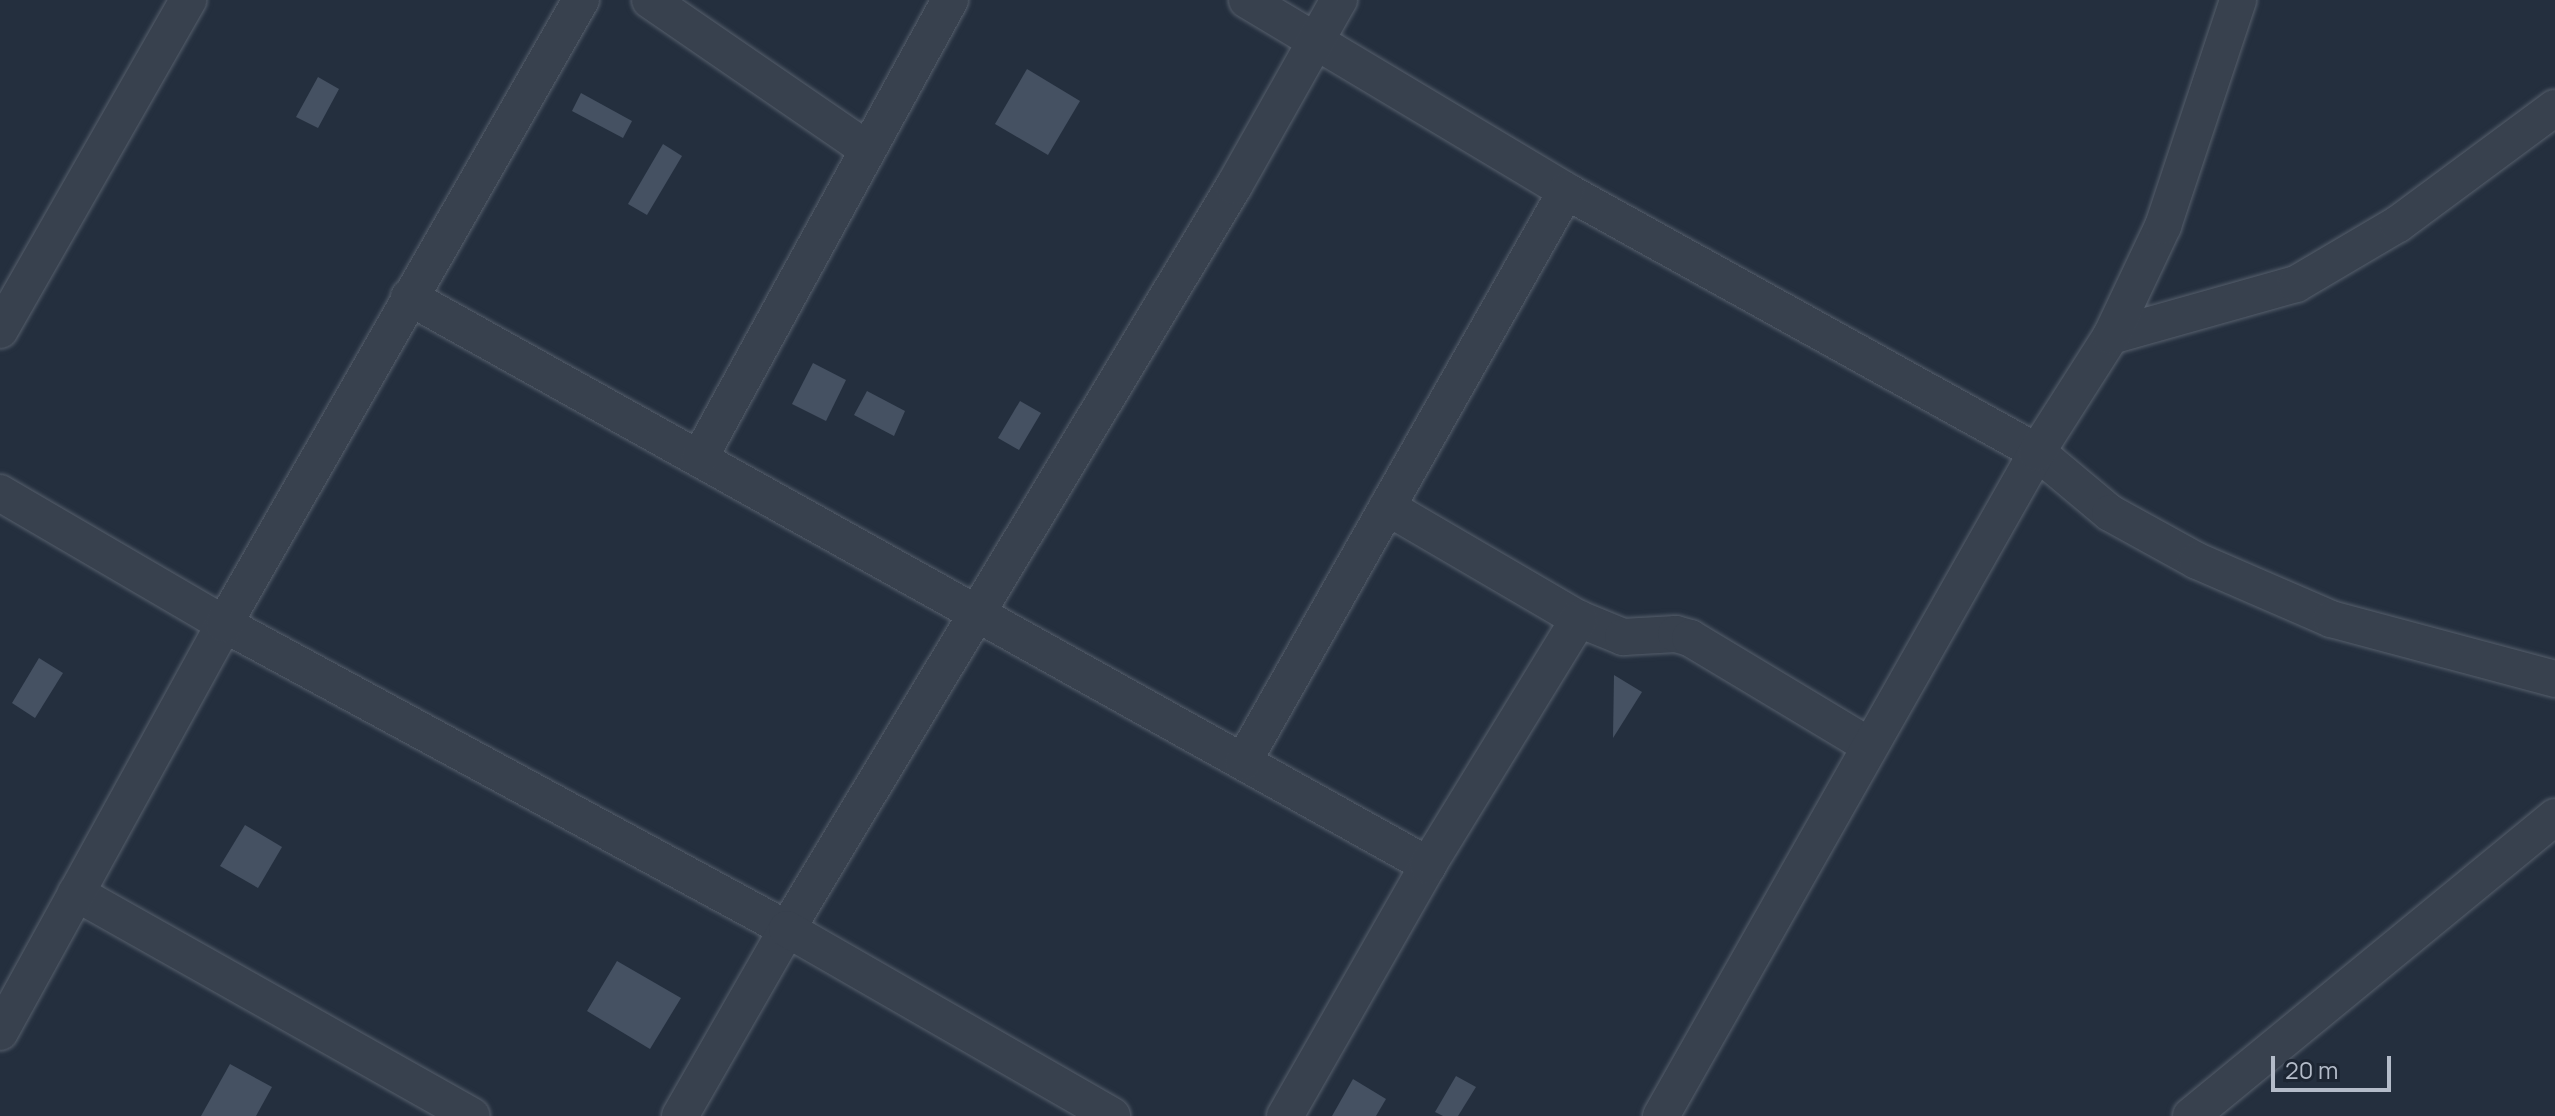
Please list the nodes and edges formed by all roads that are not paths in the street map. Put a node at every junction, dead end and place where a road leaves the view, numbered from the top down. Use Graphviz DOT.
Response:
graph roads {
  1 [pos="188,0"];
  2 [pos="581,0"];
  3 [pos="650,0"];
  4 [pos="950,0"];
  5 [pos="1247,0"];
  6 [pos="1339,0"];
  7 [pos="2238,0"];
  8 [pos="1314,42"];
  9 [pos="2555,108"];
  10 [pos="867,149"];
  11 [pos="1566,191"];
  12 [pos="409,297"];
  13 [pos="0,330"];
  14 [pos="2111,336"];
  15 [pos="2037,452"];
  16 [pos="700,457"];
  17 [pos="0,493"];
  18 [pos="1387,507"];
  19 [pos="975,612"];
  20 [pos="1579,619"];
  21 [pos="224,624"];
  22 [pos="2555,679"];
  23 [pos="1868,745"];
  24 [pos="1243,762"];
  25 [pos="2555,817"];
  26 [pos="1428,865"];
  27 [pos="76,893"];
  28 [pos="787,929"];
  29 [pos="0,1032"];
  30 [pos="471,1116"];
  31 [pos="680,1116"];
  32 [pos="1112,1116"];
  33 [pos="1285,1116"];
  34 [pos="1661,1116"];
  35 [pos="2191,1116"];
  1 -- 13 [label="street"];
  2 -- 12 [label="street"];
  3 -- 10 [label="street"];
  4 -- 10 [label="street"];
  5 -- 8 [label="street"];
  6 -- 8 [label="street"];
  7 -- 14 [label="street"];
  8 -- 11 [label="street"];
  8 -- 19 [label="street"];
  9 -- 14 [label="street"];
  10 -- 16 [label="street"];
  11 -- 15 [label="street"];
  11 -- 18 [label="street"];
  12 -- 16 [label="street"];
  12 -- 21 [label="street"];
  14 -- 15 [label="street"];
  15 -- 22 [label="street"];
  15 -- 23 [label="street"];
  16 -- 19 [label="street"];
  17 -- 21 [label="street"];
  18 -- 20 [label="street"];
  18 -- 24 [label="street"];
  19 -- 24 [label="street"];
  19 -- 28 [label="street"];
  20 -- 23 [label="street"];
  20 -- 26 [label="street"];
  21 -- 27 [label="street"];
  21 -- 28 [label="street"];
  23 -- 34 [label="street"];
  24 -- 26 [label="street"];
  25 -- 35 [label="street"];
  26 -- 33 [label="street"];
  27 -- 29 [label="street"];
  27 -- 30 [label="street"];
  28 -- 31 [label="street"];
  28 -- 32 [label="street"];
}
